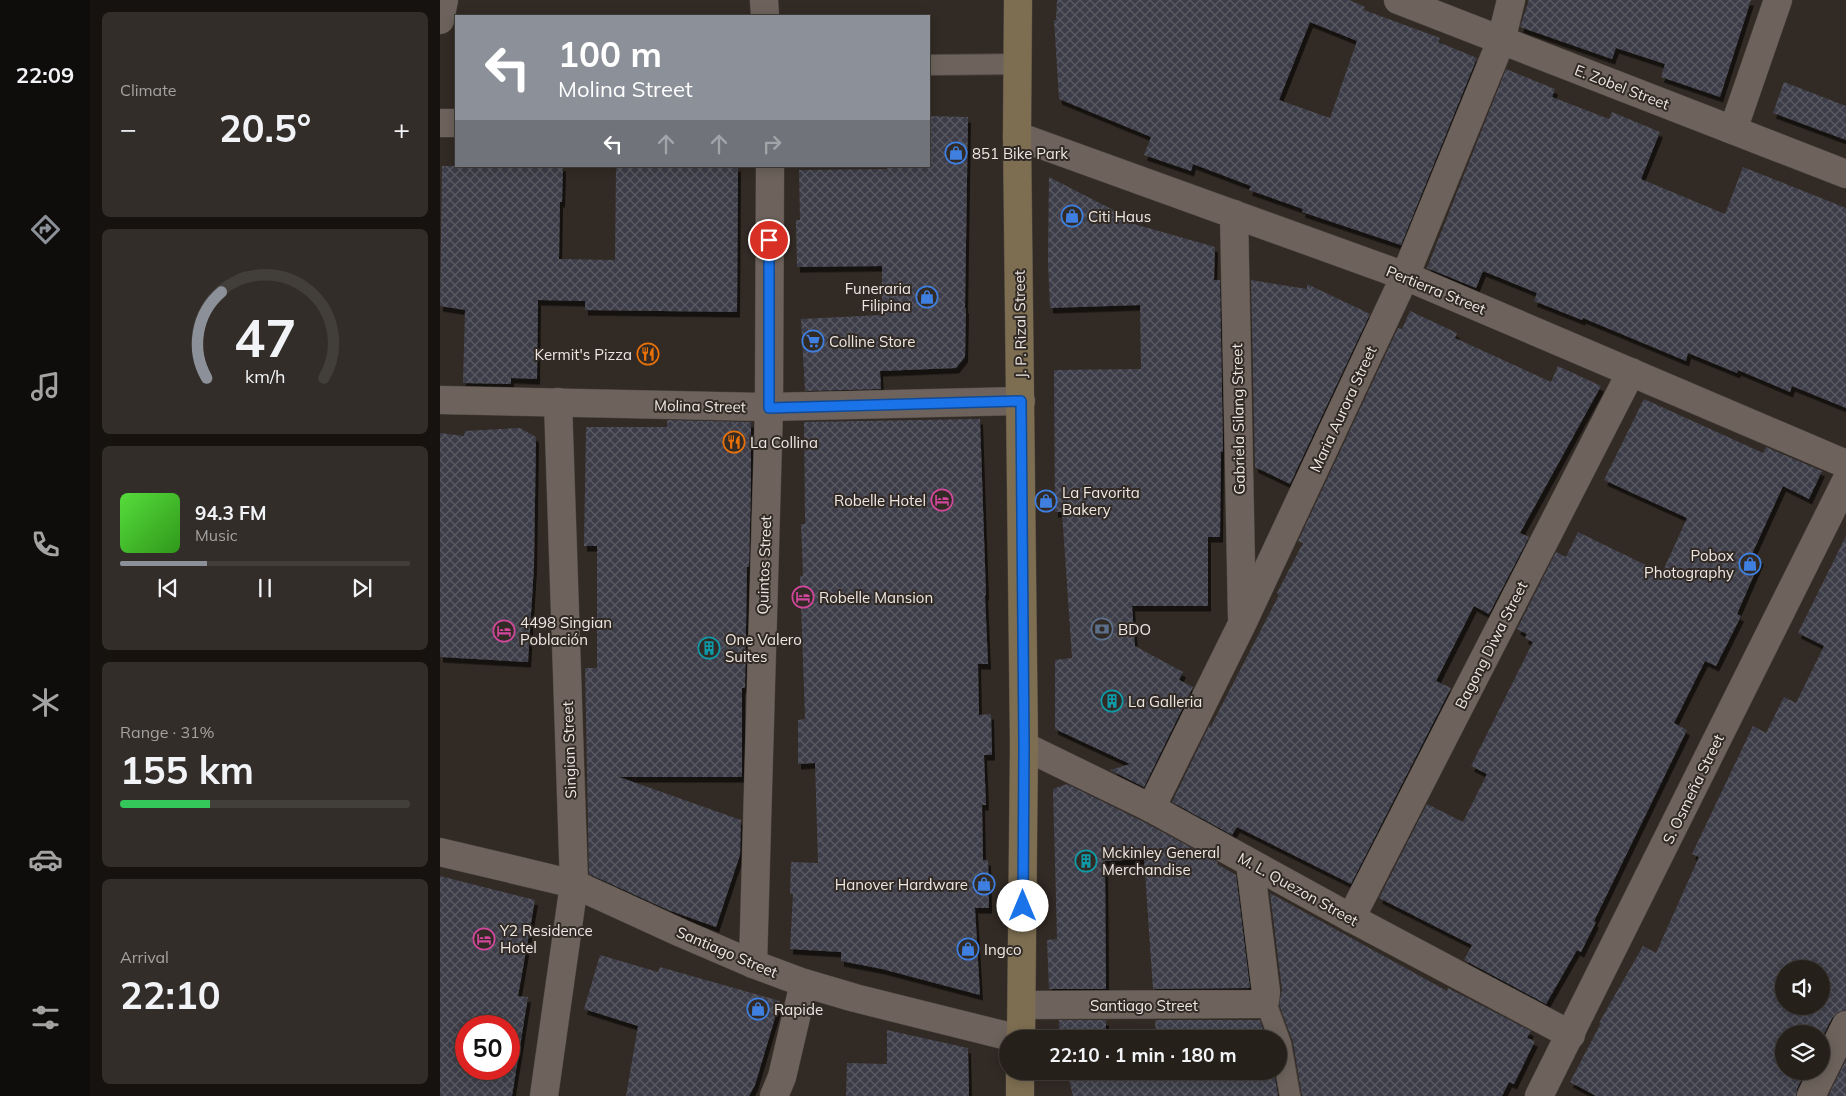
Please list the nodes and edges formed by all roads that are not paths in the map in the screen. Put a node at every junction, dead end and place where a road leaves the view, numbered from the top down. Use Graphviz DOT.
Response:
graph roads {
  1 [pos="444,0"];
  2 [pos="764,0"];
  3 [pos="1018,0"];
  4 [pos="1398,0"];
  5 [pos="1511,0"];
  6 [pos="1778,0"];
  7 [pos="765,15"];
  8 [pos="440,20"];
  9 [pos="1501,41"];
  10 [pos="1018,64"];
  11 [pos="930,65"];
  12 [pos="440,123"];
  13 [pos="455,123"];
  14 [pos="1734,130"];
  15 [pos="1018,136"];
  16 [pos="770,167"];
  17 [pos="1846,174"];
  18 [pos="1234,214"];
  19 [pos="1405,276"];
  20 [pos="1632,372"];
  21 [pos="440,400"];
  22 [pos="1021,401"];
  23 [pos="558,402"];
  24 [pos="769,408"];
  25 [pos="1846,464"];
  26 [pos="1846,481"];
  27 [pos="1242,624"];
  28 [pos="1024,746"];
  29 [pos="1151,808"];
  30 [pos="440,852"];
  31 [pos="1250,863"];
  32 [pos="574,884"];
  33 [pos="1351,918"];
  34 [pos="753,964"];
  35 [pos="804,983"];
  36 [pos="1265,1000"];
  37 [pos="1022,1005"];
  38 [pos="1846,1025"];
  39 [pos="1021,1030"];
  40 [pos="999,1034"];
  41 [pos="1571,1035"];
  42 [pos="1020,1080"];
  43 [pos="544,1096"];
  44 [pos="774,1096"];
  45 [pos="1020,1096"];
  46 [pos="1290,1096"];
  47 [pos="1540,1096"];
  48 [pos="1811,1096"];
  1 -- 8 [label="street"];
  2 -- 7 [label="street"];
  3 -- 10 [label="main road, J. P. Rizal Street"];
  4 -- 9 [label="street, E. Zobel Street"];
  5 -- 9 [label="street, Maria Aurora Street"];
  6 -- 14 [label="street"];
  9 -- 14 [label="street, E. Zobel Street"];
  9 -- 19 [label="street, Maria Aurora Street"];
  10 -- 11 [label="lane"];
  10 -- 15 [label="main road, J. P. Rizal Street"];
  12 -- 13 [label="street"];
  14 -- 17 [label="street, E. Zobel Street"];
  15 -- 18 [label="street, Pertierra Street"];
  15 -- 22 [label="main road, J. P. Rizal Street"];
  16 -- 24 [label="street, Quintos Street"];
  18 -- 19 [label="street, Pertierra Street"];
  18 -- 27 [label="street, Gabriela Silang Street"];
  19 -- 20 [label="street, Pertierra Street"];
  19 -- 27 [label="street, Maria Aurora Street"];
  20 -- 25 [label="street, Pertierra Street"];
  20 -- 33 [label="street, Bagong Diwa Street"];
  21 -- 23 [label="street, Molina Street"];
  22 -- 24 [label="street, Molina Street"];
  22 -- 28 [label="main road, J. P. Rizal Street"];
  23 -- 24 [label="street, Molina Street"];
  23 -- 32 [label="street, Singian Street"];
  24 -- 34 [label="street, Quintos Street"];
  26 -- 41 [label="street, S. Osmeña Street"];
  27 -- 29 [label="street, Maria Aurora Street"];
  28 -- 29 [label="street, M. L. Quezon Street"];
  28 -- 37 [label="main road, J. P. Rizal Street"];
  29 -- 31 [label="street, M. L. Quezon Street"];
  30 -- 32 [label="street, Santiago Street"];
  31 -- 33 [label="street, M. L. Quezon Street"];
  31 -- 36 [label="street"];
  32 -- 34 [label="street, Santiago Street"];
  32 -- 43 [label="street, Singian Street"];
  33 -- 41 [label="street, M. L. Quezon Street"];
  34 -- 35 [label="street, Santiago Street"];
  35 -- 40 [label="street, Santiago Street"];
  35 -- 44 [label="street"];
  36 -- 37 [label="street, Santiago Street"];
  36 -- 46 [label="lane"];
  37 -- 39 [label="main road, J. P. Rizal Street"];
  38 -- 48 [label="street"];
  41 -- 47 [label="street, S. Osmeña Street"];
  42 -- 45 [label="main road"];
}
